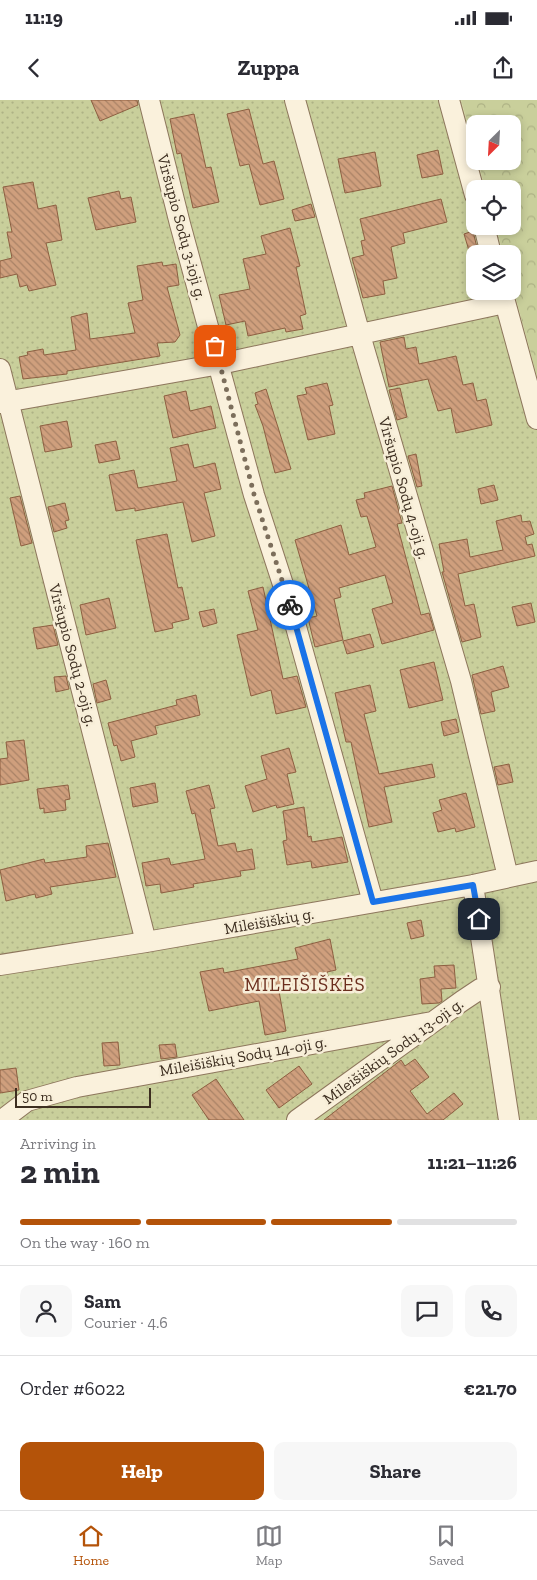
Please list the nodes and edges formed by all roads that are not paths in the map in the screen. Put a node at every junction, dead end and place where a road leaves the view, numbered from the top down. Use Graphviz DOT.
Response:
graph roads {
  1 [pos="149,100"];
  2 [pos="295,100"];
  3 [pos="449,100"];
  4 [pos="471,180"];
  5 [pos="492,300"];
  6 [pos="504,300"];
  7 [pos="360,335"];
  8 [pos="220,364"];
  9 [pos="0,369"];
  10 [pos="4,402"];
  11 [pos="537,419"];
  12 [pos="537,871"];
  13 [pos="508,877"];
  14 [pos="473,885"];
  15 [pos="373,902"];
  16 [pos="146,942"];
  17 [pos="1,960"];
  18 [pos="490,987"];
  19 [pos="432,1022"];
  20 [pos="2,1120"];
  21 [pos="297,1120"];
  22 [pos="509,1120"];
  1 -- 8 [label="street, Viršupio Sodų 3-ioji g."];
  2 -- 7 [label="street, Viršupio Sodų 4-oji g."];
  3 -- 4 [label="street"];
  5 -- 7 [label="street"];
  6 -- 11 [label="street"];
  7 -- 8 [label="street"];
  7 -- 13 [label="street, Viršupio Sodų 4-oji g."];
  8 -- 10 [label="street"];
  8 -- 15 [label="street, Viršupio Sodų 3-ioji g."];
  9 -- 10 [label="street, Viršupio Sodų 2-oji g."];
  10 -- 16 [label="street, Viršupio Sodų 2-oji g."];
  12 -- 13 [label="street, Mileišiškių g."];
  13 -- 14 [label="street, Mileišiškių g."];
  14 -- 15 [label="street, Mileišiškių g."];
  14 -- 18 [label="street"];
  15 -- 16 [label="street, Mileišiškių g."];
  16 -- 17 [label="street, Mileišiškių g."];
  18 -- 19 [label="street, Mileišiškių Sodų 13-oji g."];
  18 -- 22 [label="street"];
  19 -- 20 [label="street, Mileišiškių Sodų 14-oji g."];
  19 -- 21 [label="street, Mileišiškių Sodų 13-oji g."];
}
